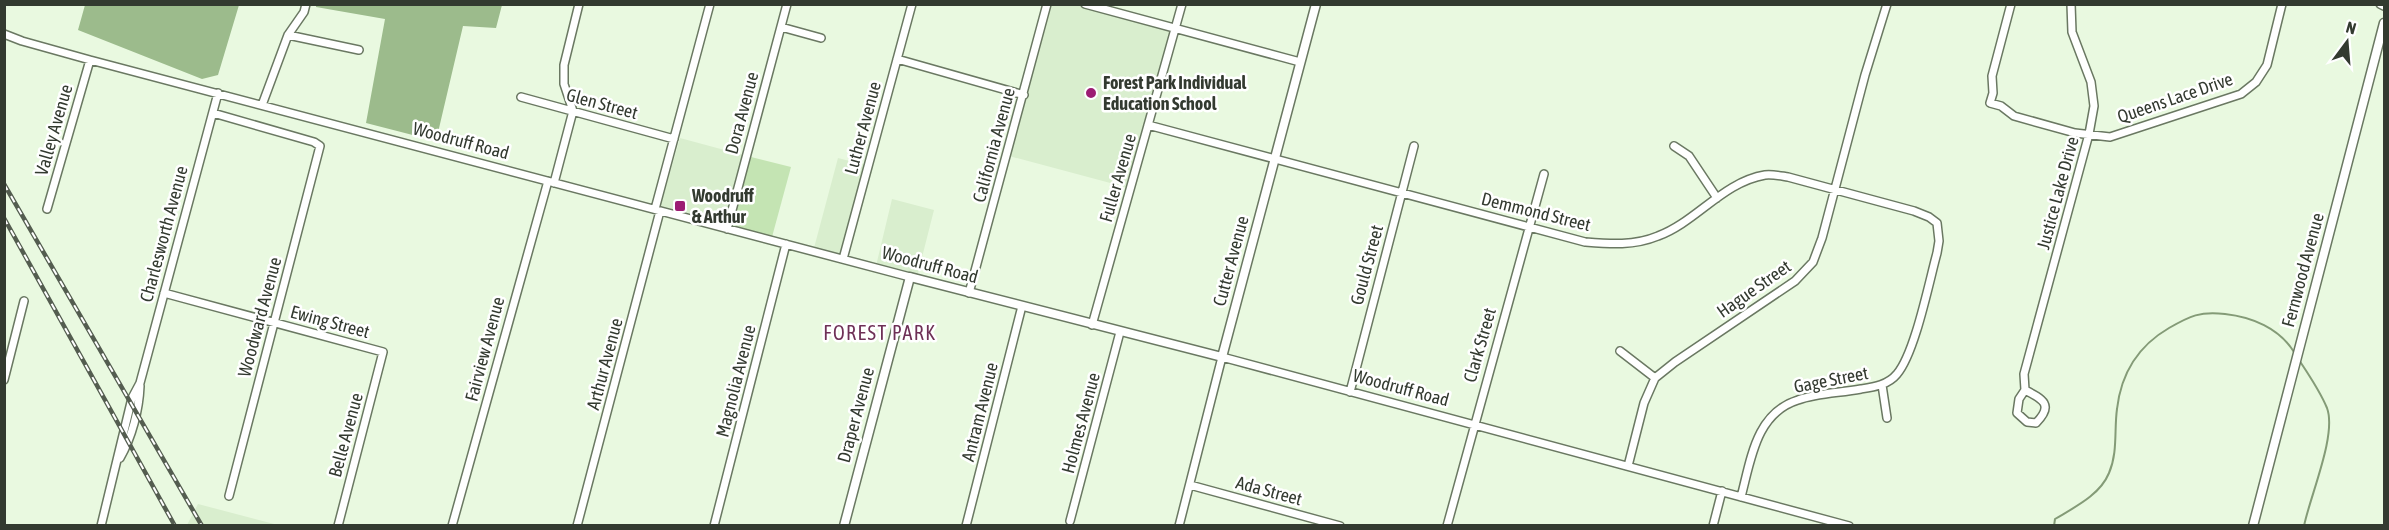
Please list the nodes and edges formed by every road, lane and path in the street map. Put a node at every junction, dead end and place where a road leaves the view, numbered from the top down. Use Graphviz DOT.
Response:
graph roads {
  1 [pos="306,4"];
  2 [pos="579,4"];
  3 [pos="710,4"];
  4 [pos="787,4"];
  5 [pos="912,4"];
  6 [pos="1047,4"];
  7 [pos="1084,4"];
  8 [pos="1182,4"];
  9 [pos="1316,4"];
  10 [pos="1887,4"];
  11 [pos="2011,4"];
  12 [pos="2071,4"];
  13 [pos="2282,4"];
  14 [pos="2385,23"];
  15 [pos="781,27"];
  16 [pos="1175,29"];
  17 [pos="4,34"];
  18 [pos="288,35"];
  19 [pos="821,38"];
  20 [pos="358,50"];
  21 [pos="90,60"];
  22 [pos="897,60"];
  23 [pos="1300,62"];
  24 [pos="218,93"];
  25 [pos="1024,95"];
  26 [pos="521,97"];
  27 [pos="262,105"];
  28 [pos="573,111"];
  29 [pos="213,113"];
  30 [pos="1148,126"];
  31 [pos="2089,134"];
  32 [pos="674,139"];
  33 [pos="1414,146"];
  34 [pos="1674,147"];
  35 [pos="1274,160"];
  36 [pos="1544,174"];
  37 [pos="551,182"];
  38 [pos="1835,189"];
  39 [pos="1402,193"];
  40 [pos="1717,198"];
  41 [pos="47,209"];
  42 [pos="658,210"];
  43 [pos="1937,223"];
  44 [pos="1529,226"];
  45 [pos="727,229"];
  46 [pos="786,244"];
  47 [pos="843,259"];
  48 [pos="910,277"];
  49 [pos="164,292"];
  50 [pos="969,293"];
  51 [pos="24,302"];
  52 [pos="1022,306"];
  53 [pos="274,322"];
  54 [pos="1092,325"];
  55 [pos="1120,332"];
  56 [pos="1620,351"];
  57 [pos="383,352"];
  58 [pos="1222,357"];
  59 [pos="7,359"];
  60 [pos="1655,378"];
  61 [pos="4,380"];
  62 [pos="1882,385"];
  63 [pos="2025,390"];
  64 [pos="1350,392"];
  65 [pos="1887,418"];
  66 [pos="1473,425"];
  67 [pos="1628,466"];
  68 [pos="1190,486"];
  69 [pos="1722,491"];
  70 [pos="229,496"];
  71 [pos="1741,496"];
  72 [pos="1070,522"];
  73 [pos="101,525"];
  74 [pos="338,525"];
  75 [pos="452,525"];
  76 [pos="578,525"];
  77 [pos="714,525"];
  78 [pos="844,525"];
  79 [pos="966,525"];
  80 [pos="1179,525"];
  81 [pos="1340,525"];
  82 [pos="1447,525"];
  83 [pos="1713,525"];
  84 [pos="1849,525"];
  85 [pos="2253,525"];
  1 -- 18 [label="street"];
  2 -- 28 [label="street"];
  3 -- 32 [label="street, Arthur Avenue"];
  4 -- 15 [label="street, Dora Avenue"];
  5 -- 22 [label="street, Luther Avenue"];
  6 -- 25 [label="street, California Avenue"];
  7 -- 16 [label="street"];
  8 -- 16 [label="street, Fuller Avenue"];
  9 -- 23 [label="street, Cutter Avenue"];
  10 -- 38 [label="street, Hague Street"];
  11 -- 31 [label="street, Queens Lace Drive"];
  12 -- 31 [label="street, Justice Lake Drive"];
  13 -- 31 [label="street, Queens Lace Drive"];
  14 -- 85 [label="street, Fernwood Avenue"];
  15 -- 19 [label="street"];
  15 -- 45 [label="street, Dora Avenue"];
  16 -- 23 [label="street"];
  16 -- 30 [label="street, Fuller Avenue"];
  17 -- 21 [label="street, Woodruff Road"];
  18 -- 20 [label="street"];
  18 -- 27 [label="street"];
  21 -- 24 [label="street, Woodruff Road"];
  21 -- 41 [label="street, Valley Avenue"];
  22 -- 25 [label="street"];
  22 -- 47 [label="street, Luther Avenue"];
  23 -- 35 [label="street, Cutter Avenue"];
  24 -- 27 [label="street, Woodruff Road"];
  24 -- 29 [label="street, Charlesworth Avenue"];
  25 -- 50 [label="street, California Avenue"];
  26 -- 28 [label="street, Glen Street"];
  27 -- 37 [label="street, Woodruff Road"];
  28 -- 32 [label="street, Glen Street"];
  28 -- 37 [label="street, Fairview Avenue"];
  29 -- 49 [label="street, Charlesworth Avenue"];
  29 -- 53 [label="street, Woodward Avenue"];
  30 -- 35 [label="street, Demmond Street"];
  30 -- 54 [label="street, Fuller Avenue"];
  31 -- 63 [label="street, Justice Lake Drive"];
  32 -- 42 [label="street, Arthur Avenue"];
  33 -- 39 [label="street, Gould Street"];
  34 -- 40 [label="street"];
  35 -- 39 [label="street, Demmond Street"];
  35 -- 58 [label="street, Cutter Avenue"];
  36 -- 44 [label="street, Clark Street"];
  37 -- 42 [label="street, Woodruff Road"];
  37 -- 75 [label="street, Fairview Avenue"];
  38 -- 40 [label="street, Demmond Street"];
  38 -- 43 [label="street, Demmond Street"];
  38 -- 60 [label="street, Hague Street"];
  39 -- 44 [label="street, Demmond Street"];
  39 -- 64 [label="street, Gould Street"];
  40 -- 44 [label="street, Demmond Street"];
  42 -- 45 [label="street, Woodruff Road"];
  42 -- 76 [label="street, Arthur Avenue"];
  43 -- 62 [label="street, Gage Street"];
  44 -- 66 [label="street, Clark Street"];
  45 -- 46 [label="street, Woodruff Road"];
  46 -- 47 [label="street, Woodruff Road"];
  46 -- 77 [label="street, Magnolia Avenue"];
  47 -- 48 [label="street, Woodruff Road"];
  48 -- 50 [label="street, Woodruff Road"];
  48 -- 78 [label="street, Draper Avenue"];
  49 -- 53 [label="street, Ewing Street"];
  49 -- 73 [label="street, Charlesworth Avenue"];
  50 -- 52 [label="street, Woodruff Road"];
  51 -- 59 [label="street"];
  52 -- 54 [label="street, Woodruff Road"];
  52 -- 79 [label="street, Antram Avenue"];
  53 -- 57 [label="street, Ewing Street"];
  53 -- 70 [label="street, Woodward Avenue"];
  54 -- 55 [label="street, Woodruff Road"];
  55 -- 58 [label="street, Woodruff Road"];
  55 -- 72 [label="street, Holmes Avenue"];
  56 -- 60 [label="street"];
  57 -- 74 [label="street, Belle Avenue"];
  58 -- 64 [label="street, Woodruff Road"];
  58 -- 68 [label="street, Cutter Avenue"];
  59 -- 61 [label="street"];
  60 -- 67 [label="street, Hague Street"];
  62 -- 65 [label="street"];
  62 -- 71 [label="street, Gage Street"];
  63 -- 63 [label="street, Justice Lake Drive"];
  64 -- 66 [label="street, Woodruff Road"];
  66 -- 67 [label="street, Woodruff Road"];
  66 -- 82 [label="street, Clark Street"];
  67 -- 69 [label="street, Woodruff Road"];
  68 -- 80 [label="street, Cutter Avenue"];
  68 -- 81 [label="street, Ada Street"];
  69 -- 71 [label="street, Woodruff Road"];
  69 -- 83 [label="street"];
  71 -- 84 [label="street, Woodruff Road"];
}
